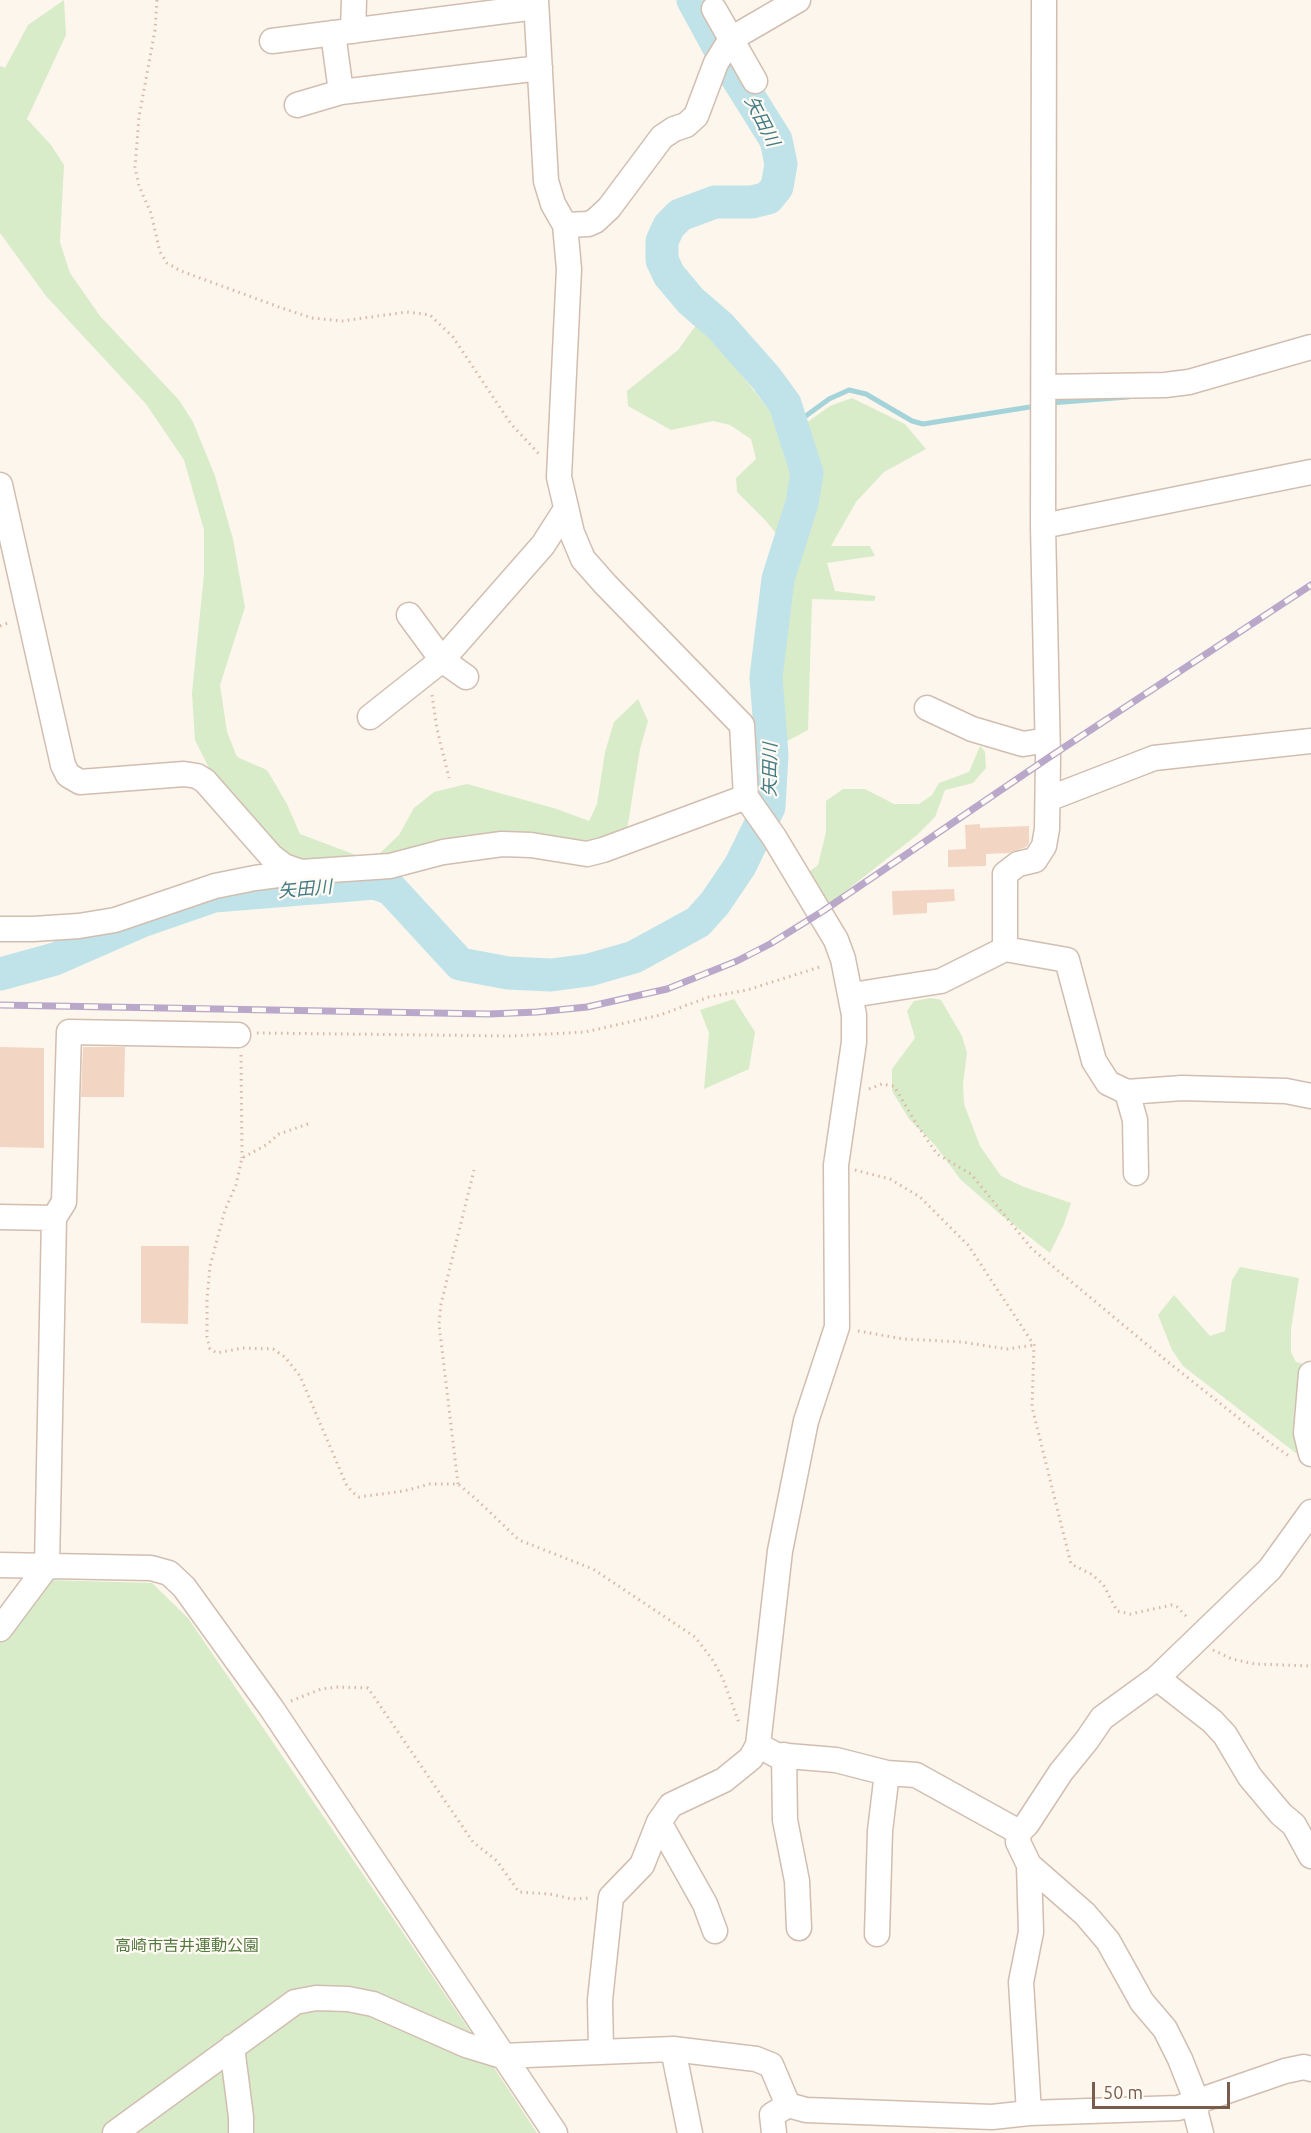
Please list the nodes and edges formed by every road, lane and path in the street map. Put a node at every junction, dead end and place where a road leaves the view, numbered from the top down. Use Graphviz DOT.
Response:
graph roads {
  1 [pos="157,0"];
  2 [pos="354,0"];
  3 [pos="798,0"];
  4 [pos="1044,0"];
  5 [pos="536,4"];
  6 [pos="714,9"];
  7 [pos="343,32"];
  8 [pos="272,41"];
  9 [pos="725,49"];
  10 [pos="540,68"];
  11 [pos="755,81"];
  12 [pos="341,92"];
  13 [pos="297,105"];
  14 [pos="565,225"];
  15 [pos="1311,347"];
  16 [pos="1044,387"];
  17 [pos="1311,472"];
  18 [pos="559,477"];
  19 [pos="0,485"];
  20 [pos="566,509"];
  21 [pos="1043,526"];
  22 [pos="409,615"];
  23 [pos="442,660"];
  24 [pos="466,677"];
  25 [pos="927,708"];
  26 [pos="370,717"];
  27 [pos="1047,740"];
  28 [pos="1311,741"];
  29 [pos="449,778"];
  30 [pos="1048,799"];
  31 [pos="749,801"];
  32 [pos="301,872"];
  33 [pos="0,929"];
  34 [pos="1005,949"];
  35 [pos="843,959"];
  36 [pos="852,995"];
  37 [pos="238,1035"];
  38 [pos="1127,1092"];
  39 [pos="1311,1096"];
  40 [pos="845,1097"];
  41 [pos="308,1124"];
  42 [pos="242,1158"];
  43 [pos="836,1165"];
  44 [pos="474,1170"];
  45 [pos="1136,1173"];
  46 [pos="0,1217"];
  47 [pos="54,1218"];
  48 [pos="837,1327"];
  49 [pos="1034,1345"];
  50 [pos="1311,1374"];
  51 [pos="1303,1457"];
  52 [pos="458,1485"];
  53 [pos="1311,1512"];
  54 [pos="0,1565"];
  55 [pos="47,1566"];
  56 [pos="0,1629"];
  57 [pos="1198,1636"];
  58 [pos="1311,1666"];
  59 [pos="1157,1678"];
  60 [pos="272,1709"];
  61 [pos="758,1745"];
  62 [pos="784,1755"];
  63 [pos="887,1773"];
  64 [pos="658,1822"];
  65 [pos="1019,1833"];
  66 [pos="1311,1857"];
  67 [pos="1029,1865"];
  68 [pos="611,1897"];
  69 [pos="799,1928"];
  70 [pos="715,1931"];
  71 [pos="877,1934"];
  72 [pos="232,2047"];
  73 [pos="673,2049"];
  74 [pos="601,2051"];
  75 [pos="502,2056"];
  76 [pos="1311,2068"];
  77 [pos="1197,2102"];
  78 [pos="788,2105"];
  79 [pos="1029,2113"];
  80 [pos="865,2123"];
  81 [pos="924,2124"];
  82 [pos="115,2133"];
  83 [pos="241,2133"];
  84 [pos="555,2133"];
  85 [pos="690,2133"];
  86 [pos="774,2133"];
  87 [pos="1201,2133"];
  1 -- 18 [label="path"];
  2 -- 7 [label="street"];
  3 -- 9 [label="street"];
  4 -- 16 [label="street"];
  5 -- 7 [label="street"];
  5 -- 10 [label="street"];
  6 -- 9 [label="street"];
  7 -- 8 [label="street"];
  7 -- 12 [label="street"];
  9 -- 11 [label="street"];
  9 -- 14 [label="street"];
  10 -- 12 [label="street"];
  10 -- 14 [label="street"];
  12 -- 13 [label="street"];
  14 -- 18 [label="street"];
  15 -- 16 [label="street"];
  16 -- 21 [label="street"];
  17 -- 21 [label="street"];
  18 -- 20 [label="street"];
  19 -- 32 [label="street"];
  20 -- 23 [label="street"];
  20 -- 31 [label="street"];
  21 -- 27 [label="street"];
  22 -- 23 [label="street"];
  23 -- 24 [label="street"];
  23 -- 26 [label="street"];
  23 -- 29 [label="path"];
  25 -- 27 [label="street"];
  27 -- 30 [label="street"];
  28 -- 30 [label="street"];
  30 -- 34 [label="street"];
  31 -- 32 [label="street"];
  31 -- 35 [label="street"];
  32 -- 33 [label="street"];
  34 -- 36 [label="street"];
  34 -- 38 [label="street"];
  35 -- 36 [label="street"];
  35 -- 37 [label="path"];
  36 -- 40 [label="street"];
  37 -- 42 [label="path"];
  37 -- 47 [label="street"];
  38 -- 39 [label="street"];
  38 -- 45 [label="street"];
  40 -- 43 [label="street"];
  40 -- 51 [label="path"];
  41 -- 42 [label="path"];
  42 -- 52 [label="path"];
  43 -- 48 [label="street"];
  43 -- 49 [label="path"];
  44 -- 52 [label="path"];
  46 -- 47 [label="street"];
  47 -- 55 [label="street"];
  48 -- 49 [label="path"];
  48 -- 61 [label="street"];
  49 -- 57 [label="path"];
  50 -- 51 [label="street"];
  52 -- 61 [label="path"];
  53 -- 57 [label="street"];
  54 -- 55 [label="street"];
  55 -- 56 [label="street"];
  55 -- 60 [label="street"];
  57 -- 58 [label="path"];
  57 -- 59 [label="street"];
  59 -- 65 [label="street"];
  59 -- 66 [label="street"];
  60 -- 68 [label="path"];
  60 -- 75 [label="street"];
  61 -- 62 [label="street"];
  61 -- 64 [label="street"];
  62 -- 63 [label="street"];
  62 -- 69 [label="street"];
  63 -- 65 [label="street"];
  63 -- 71 [label="street"];
  64 -- 68 [label="street"];
  64 -- 70 [label="street"];
  65 -- 67 [label="street"];
  67 -- 77 [label="street"];
  67 -- 79 [label="street"];
  68 -- 74 [label="street"];
  72 -- 75 [label="street"];
  72 -- 82 [label="street"];
  72 -- 83 [label="street"];
  73 -- 74 [label="street"];
  73 -- 78 [label="street"];
  73 -- 85 [label="street"];
  74 -- 75 [label="street"];
  75 -- 84 [label="street"];
  76 -- 77 [label="street"];
  77 -- 79 [label="street"];
  77 -- 87 [label="street"];
  78 -- 80 [label="street"];
  78 -- 86 [label="street"];
  79 -- 81 [label="street"];
  80 -- 81 [label="street"];
}
